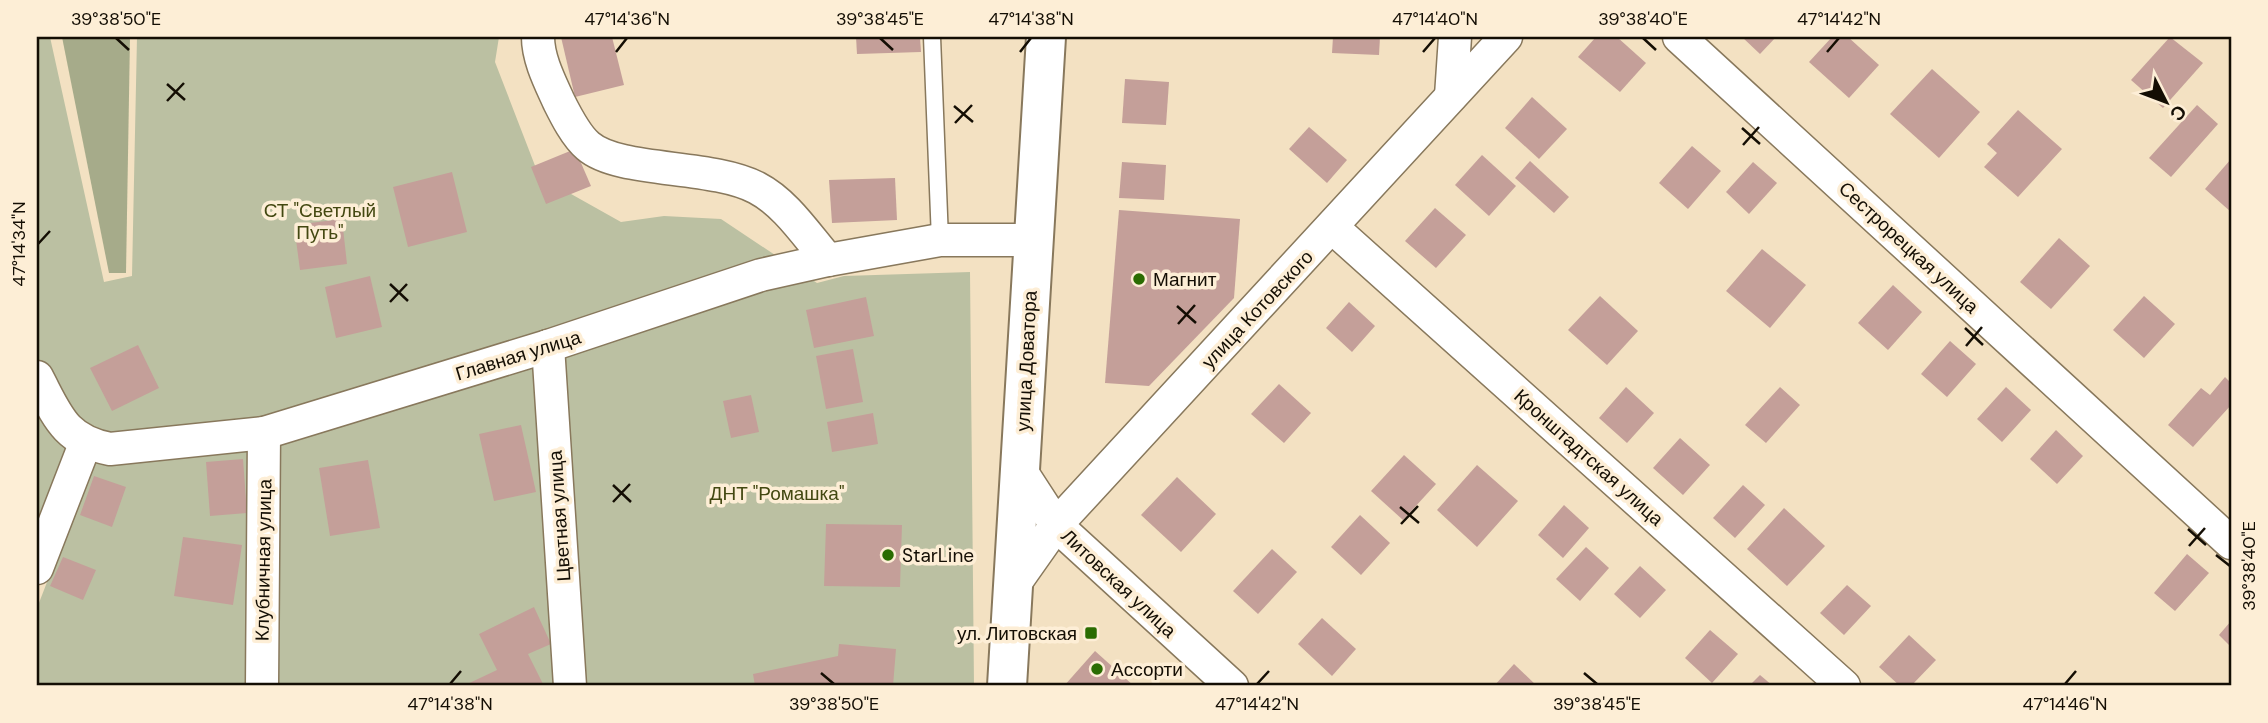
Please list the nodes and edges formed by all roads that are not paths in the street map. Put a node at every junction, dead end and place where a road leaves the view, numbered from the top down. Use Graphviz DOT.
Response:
graph roads {
  1 [pos="538,37"];
  2 [pos="932,37"];
  3 [pos="1046,37"];
  4 [pos="1455,37"];
  5 [pos="1506,37"];
  6 [pos="1679,37"];
  7 [pos="1451,96"];
  8 [pos="1333,228"];
  9 [pos="940,240"];
  10 [pos="1032,240"];
  11 [pos="828,260"];
  12 [pos="548,346"];
  13 [pos="37,377"];
  14 [pos="264,433"];
  15 [pos="85,444"];
  16 [pos="1019,468"];
  17 [pos="1056,525"];
  18 [pos="2231,543"];
  19 [pos="37,568"];
  20 [pos="1013,586"];
  21 [pos="262,686"];
  22 [pos="570,686"];
  23 [pos="1007,686"];
  24 [pos="1232,686"];
  25 [pos="1844,686"];
  1 -- 11 [label="street"];
  2 -- 9 [label="lane"];
  3 -- 10 [label="main road, улица Доватора"];
  4 -- 7 [label="street"];
  5 -- 7 [label="street, улица Котовского"];
  6 -- 18 [label="street, Сестрорецкая улица"];
  7 -- 8 [label="street, улица Котовского"];
  8 -- 17 [label="street, улица Котовского"];
  8 -- 25 [label="street, Кронштадтская улица"];
  9 -- 10 [label="street, Главная улица"];
  9 -- 11 [label="street, Главная улица"];
  10 -- 16 [label="main road, улица Доватора"];
  11 -- 12 [label="street, Главная улица"];
  12 -- 14 [label="street, Главная улица"];
  12 -- 22 [label="street, Цветная улица"];
  13 -- 15 [label="street"];
  14 -- 15 [label="street, Главная улица"];
  14 -- 21 [label="street, Клубничная улица"];
  15 -- 19 [label="street"];
  16 -- 17 [label="street, Литовская улица"];
  16 -- 20 [label="main road, улица Доватора"];
  17 -- 20 [label="street, улица Котовского"];
  17 -- 24 [label="street, Литовская улица"];
  20 -- 23 [label="main road, улица Доватора"];
}
